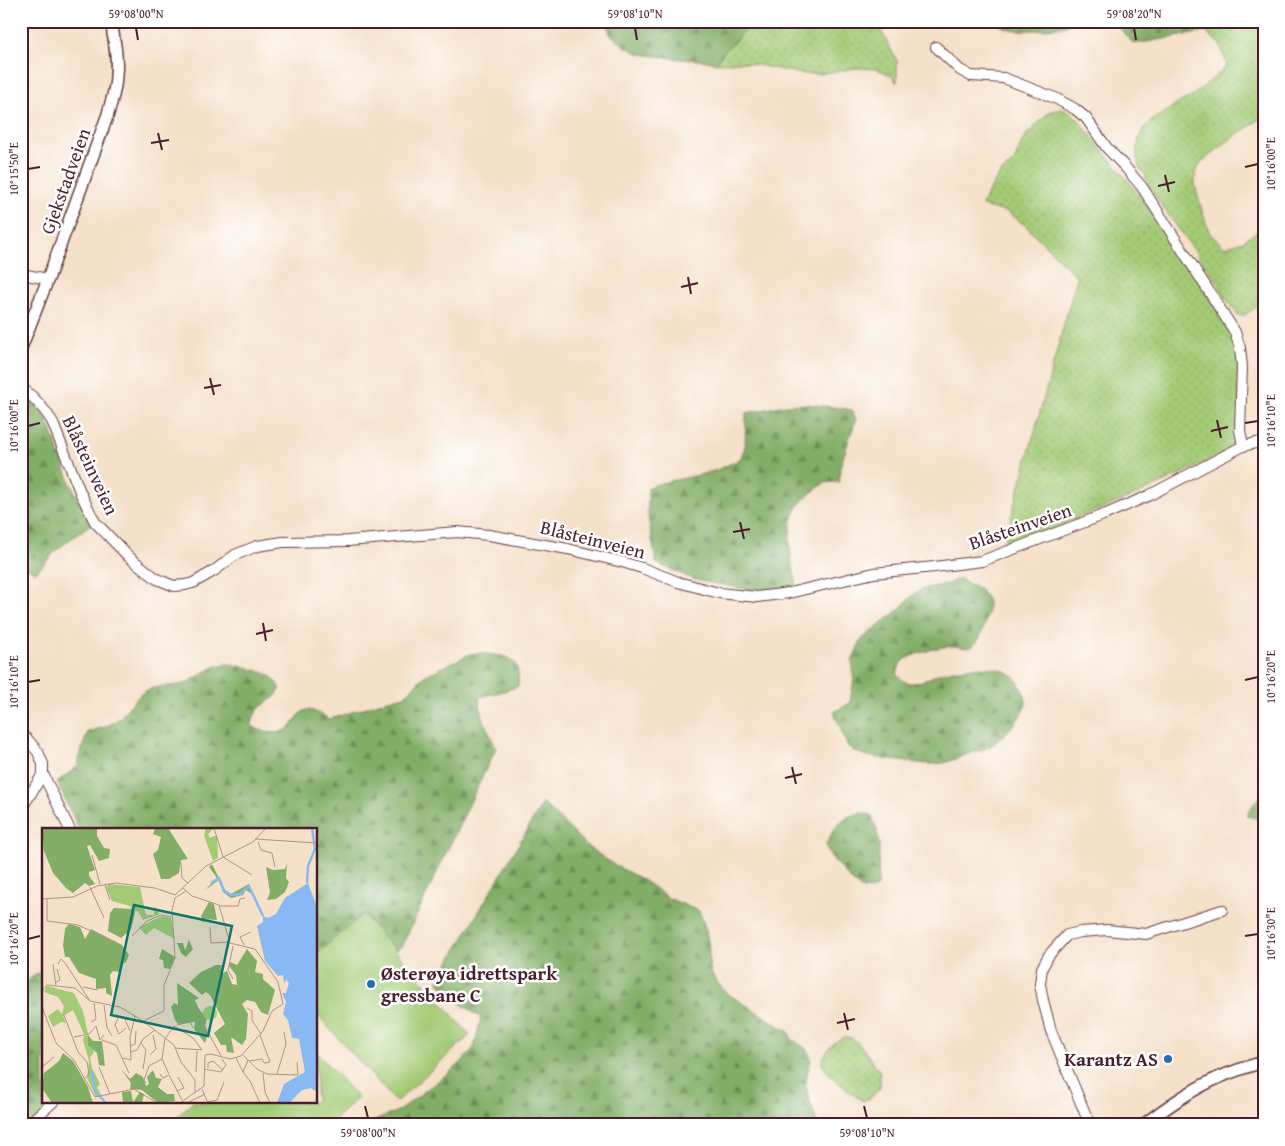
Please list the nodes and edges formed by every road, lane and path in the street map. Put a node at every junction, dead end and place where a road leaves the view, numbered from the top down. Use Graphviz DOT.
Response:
graph roads {
  1 [pos="111,21"];
  2 [pos="936,47"];
  3 [pos="21,274"];
  4 [pos="48,279"];
  5 [pos="21,348"];
  6 [pos="21,387"];
  7 [pos="1264,442"];
  8 [pos="1243,446"];
  9 [pos="21,734"];
  10 [pos="43,774"];
  11 [pos="21,809"];
  12 [pos="69,828"];
  13 [pos="1222,910"];
  14 [pos="1264,1062"];
  15 [pos="51,1104"];
  16 [pos="27,1125"];
  17 [pos="1090,1125"];
  18 [pos="1143,1125"];
  1 -- 4 [label="street, Gjekstadveien"];
  2 -- 8 [label="street"];
  3 -- 4 [label="street"];
  4 -- 5 [label="street, Gjekstadveien"];
  6 -- 8 [label="street, Blåsteinveien"];
  7 -- 8 [label="street, Blåsteinveien"];
  9 -- 10 [label="street"];
  10 -- 11 [label="street"];
  10 -- 12 [label="street"];
  13 -- 17 [label="street"];
  14 -- 18 [label="street"];
  15 -- 16 [label="street"];
}
